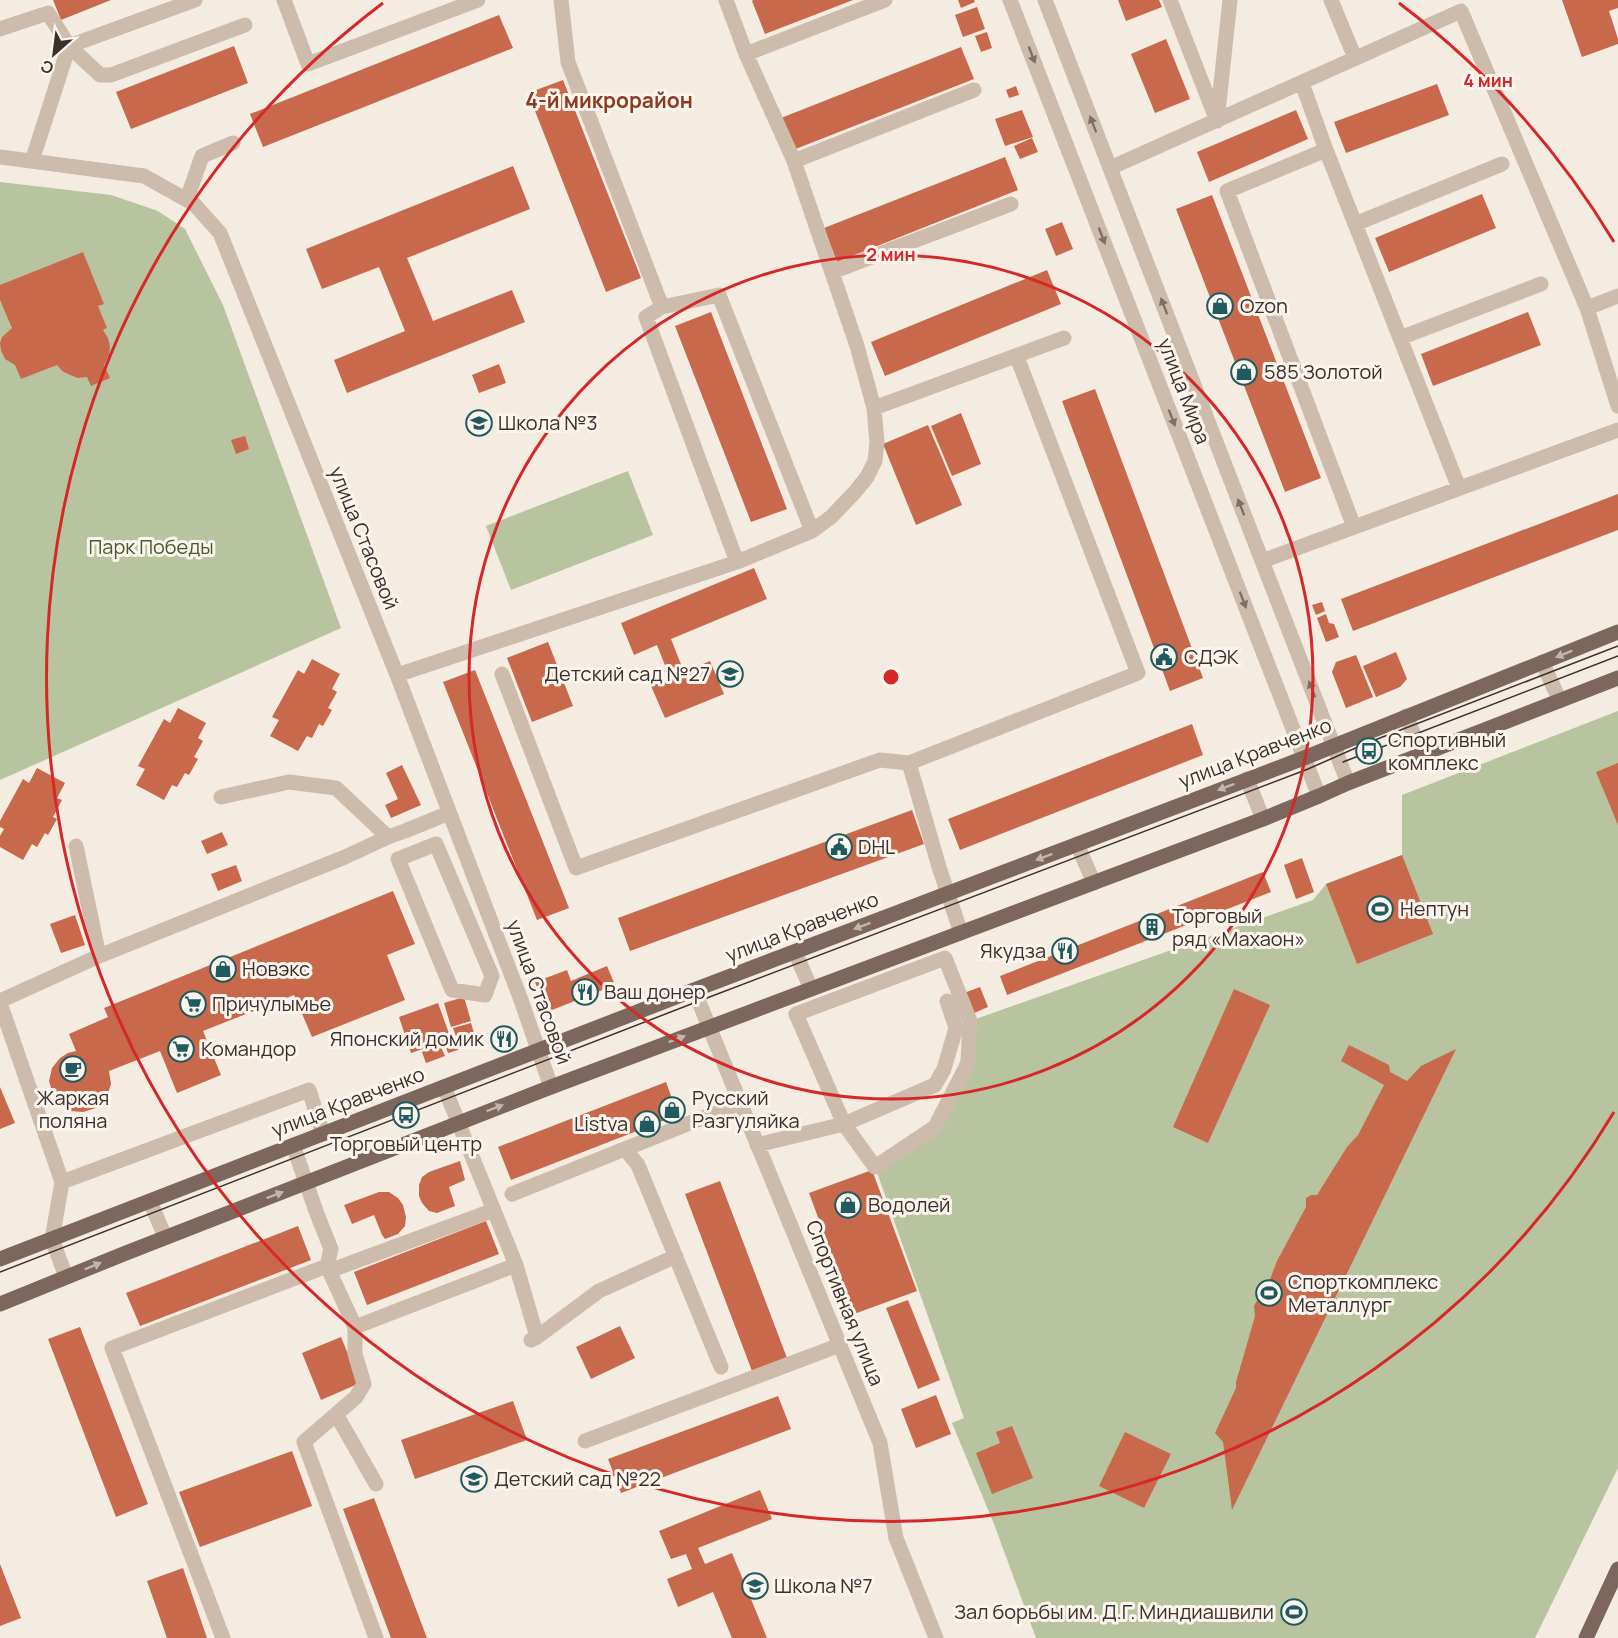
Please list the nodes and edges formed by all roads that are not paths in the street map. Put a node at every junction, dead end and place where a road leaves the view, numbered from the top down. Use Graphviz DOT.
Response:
graph roads {
  1 [pos="195,0"];
  2 [pos="284,0"];
  3 [pos="478,0"];
  4 [pos="561,0"];
  5 [pos="726,0"];
  6 [pos="885,0"];
  7 [pos="1010,0"];
  8 [pos="1045,0"];
  9 [pos="1170,0"];
  10 [pos="1230,0"];
  11 [pos="1331,0"];
  12 [pos="245,25"];
  13 [pos="0,29"];
  14 [pos="69,46"];
  15 [pos="746,54"];
  16 [pos="1355,58"];
  17 [pos="1302,82"];
  18 [pos="974,90"];
  19 [pos="1217,121"];
  20 [pos="233,142"];
  21 [pos="1326,150"];
  22 [pos="0,157"];
  23 [pos="32,161"];
  24 [pos="794,161"];
  25 [pos="1502,164"];
  26 [pos="1110,168"];
  27 [pos="187,199"];
  28 [pos="1011,204"];
  29 [pos="1355,224"];
  30 [pos="832,272"];
  31 [pos="1540,284"];
  32 [pos="1618,296"];
  33 [pos="663,307"];
  34 [pos="1587,308"];
  35 [pos="1064,338"];
  36 [pos="1400,338"];
  37 [pos="1017,357"];
  38 [pos="1618,406"];
  39 [pos="874,408"];
  40 [pos="1618,430"];
  41 [pos="1459,488"];
  42 [pos="1354,527"];
  43 [pos="812,531"];
  44 [pos="1262,561"];
  45 [pos="738,562"];
  46 [pos="1618,632"];
  47 [pos="1542,662"];
  48 [pos="502,674"];
  49 [pos="397,675"];
  50 [pos="1618,678"];
  51 [pos="1560,701"];
  52 [pos="1406,716"];
  53 [pos="1334,745"];
  54 [pos="1422,754"];
  55 [pos="1304,758"];
  56 [pos="909,763"];
  57 [pos="1247,779"];
  58 [pos="1348,783"];
  59 [pos="1319,796"];
  60 [pos="221,797"];
  61 [pos="449,813"];
  62 [pos="1263,819"];
  63 [pos="388,837"];
  64 [pos="1077,844"];
  65 [pos="76,846"];
  66 [pos="1094,883"];
  67 [pos="948,894"];
  68 [pos="961,933"];
  69 [pos="795,952"];
  70 [pos="99,956"];
  71 [pos="492,976"];
  72 [pos="811,989"];
  73 [pos="694,990"];
  74 [pos="947,1001"];
  75 [pos="0,1002"];
  76 [pos="708,1027"];
  77 [pos="539,1050"];
  78 [pos="444,1087"];
  79 [pos="551,1087"];
  80 [pos="740,1103"];
  81 [pos="458,1123"];
  82 [pos="844,1124"];
  83 [pos="323,1134"];
  84 [pos="293,1145"];
  85 [pos="757,1145"];
  86 [pos="625,1149"];
  87 [pos="62,1182"];
  88 [pos="307,1182"];
  89 [pos="512,1194"];
  90 [pos="150,1201"];
  91 [pos="494,1210"];
  92 [pos="165,1238"];
  93 [pos="52,1239"];
  94 [pos="676,1256"];
  95 [pos="0,1259"];
  96 [pos="516,1265"];
  97 [pos="328,1269"];
  98 [pos="66,1277"];
  99 [pos="0,1304"];
  100 [pos="355,1327"];
  101 [pos="840,1346"];
  102 [pos="721,1367"];
  103 [pos="336,1414"];
  104 [pos="585,1441"];
  105 [pos="376,1484"];
  106 [pos="1618,1569"];
  107 [pos="224,1638"];
  108 [pos="376,1638"];
  109 [pos="936,1638"];
  110 [pos="1586,1638"];
  1 -- 14 [label="street"];
  2 -- 3 [label="street"];
  4 -- 33 [label="street"];
  5 -- 15 [label="street"];
  6 -- 15 [label="street"];
  7 -- 55 [label="street, улица Мира, one-way"];
  26 -- 8 [label="street, улица Мира, one-way"];
  9 -- 19 [label="street"];
  10 -- 19 [label="street"];
  11 -- 16 [label="street"];
  12 -- 14 [label="street"];
  13 -- 14 [label="street"];
  14 -- 23 [label="street"];
  15 -- 24 [label="street"];
  16 -- 17 [label="street"];
  16 -- 34 [label="street"];
  17 -- 19 [label="street"];
  17 -- 21 [label="street"];
  18 -- 24 [label="street"];
  19 -- 26 [label="street"];
  20 -- 27 [label="street"];
  21 -- 29 [label="street"];
  21 -- 42 [label="street"];
  22 -- 23 [label="street, улица Стасовой"];
  23 -- 27 [label="street, улица Стасовой"];
  24 -- 30 [label="street"];
  25 -- 29 [label="street"];
  44 -- 26 [label="street, улица Мира, one-way"];
  27 -- 49 [label="street, улица Стасовой"];
  28 -- 30 [label="street"];
  29 -- 36 [label="street"];
  30 -- 39 [label="street"];
  31 -- 36 [label="street"];
  32 -- 34 [label="street"];
  33 -- 43 [label="street"];
  33 -- 45 [label="street"];
  34 -- 38 [label="street"];
  35 -- 37 [label="street"];
  36 -- 41 [label="street"];
  37 -- 39 [label="street"];
  37 -- 56 [label="street"];
  39 -- 43 [label="street"];
  40 -- 41 [label="street"];
  41 -- 42 [label="street"];
  42 -- 44 [label="street"];
  43 -- 45 [label="street"];
  53 -- 44 [label="street, улица Мира, one-way"];
  45 -- 49 [label="street"];
  46 -- 47 [label="main road, улица Кравченко, one-way"];
  47 -- 51 [label="street"];
  47 -- 52 [label="main road, улица Кравченко"];
  48 -- 56 [label="street"];
  49 -- 61 [label="street, улица Стасовой"];
  50 -- 51 [label="main road"];
  51 -- 54 [label="main road"];
  52 -- 53 [label="main road, улица Кравченко"];
  52 -- 54 [label="street"];
  53 -- 55 [label="main road, улица Кравченко"];
  53 -- 58 [label="street, улица Мира"];
  54 -- 58 [label="main road"];
  55 -- 57 [label="main road, улица Кравченко"];
  55 -- 59 [label="street, улица Мира"];
  56 -- 67 [label="street"];
  57 -- 62 [label="street"];
  57 -- 64 [label="main road, улица Кравченко, one-way"];
  58 -- 59 [label="main road"];
  59 -- 62 [label="main road"];
  60 -- 63 [label="street"];
  61 -- 63 [label="street"];
  61 -- 77 [label="street, улица Стасовой"];
  62 -- 66 [label="main road"];
  63 -- 70 [label="street"];
  64 -- 66 [label="street"];
  64 -- 67 [label="main road, улица Кравченко, one-way"];
  65 -- 70 [label="street"];
  66 -- 68 [label="main road"];
  67 -- 68 [label="street"];
  67 -- 69 [label="main road, улица Кравченко, one-way"];
  68 -- 72 [label="main road"];
  69 -- 72 [label="street"];
  69 -- 73 [label="main road, улица Кравченко"];
  70 -- 75 [label="street"];
  71 -- 71 [label="street"];
  72 -- 76 [label="main road"];
  73 -- 76 [label="street, Спортивная улица"];
  73 -- 77 [label="main road, улица Кравченко"];
  74 -- 82 [label="street"];
  75 -- 87 [label="street"];
  79 -- 76 [label="main road, one-way"];
  76 -- 80 [label="street, Спортивная улица"];
  77 -- 78 [label="main road, улица Кравченко"];
  77 -- 79 [label="street, улица Стасовой"];
  78 -- 81 [label="street"];
  78 -- 83 [label="main road, улица Кравченко"];
  81 -- 79 [label="main road, one-way"];
  80 -- 85 [label="street, Спортивная улица"];
  80 -- 86 [label="street"];
  81 -- 88 [label="main road"];
  81 -- 91 [label="street"];
  82 -- 82 [label="street"];
  82 -- 85 [label="street"];
  83 -- 84 [label="main road, улица Кравченко"];
  83 -- 87 [label="street"];
  84 -- 88 [label="street"];
  84 -- 90 [label="main road, улица Кравченко"];
  85 -- 101 [label="street, Спортивная улица"];
  86 -- 89 [label="street"];
  86 -- 94 [label="street"];
  87 -- 93 [label="street"];
  92 -- 88 [label="main road, one-way"];
  88 -- 97 [label="street"];
  90 -- 92 [label="street"];
  90 -- 93 [label="main road, улица Кравченко"];
  91 -- 96 [label="street"];
  91 -- 97 [label="street"];
  98 -- 92 [label="main road, one-way"];
  93 -- 95 [label="main road, улица Кравченко"];
  93 -- 98 [label="street"];
  94 -- 96 [label="street"];
  94 -- 102 [label="street"];
  96 -- 100 [label="street"];
  97 -- 100 [label="street"];
  97 -- 107 [label="street"];
  98 -- 99 [label="main road"];
  100 -- 103 [label="street"];
  101 -- 104 [label="street"];
  101 -- 109 [label="street, Спортивная улица"];
  103 -- 105 [label="street"];
  103 -- 108 [label="street"];
  106 -- 110 [label="main road"];
}
